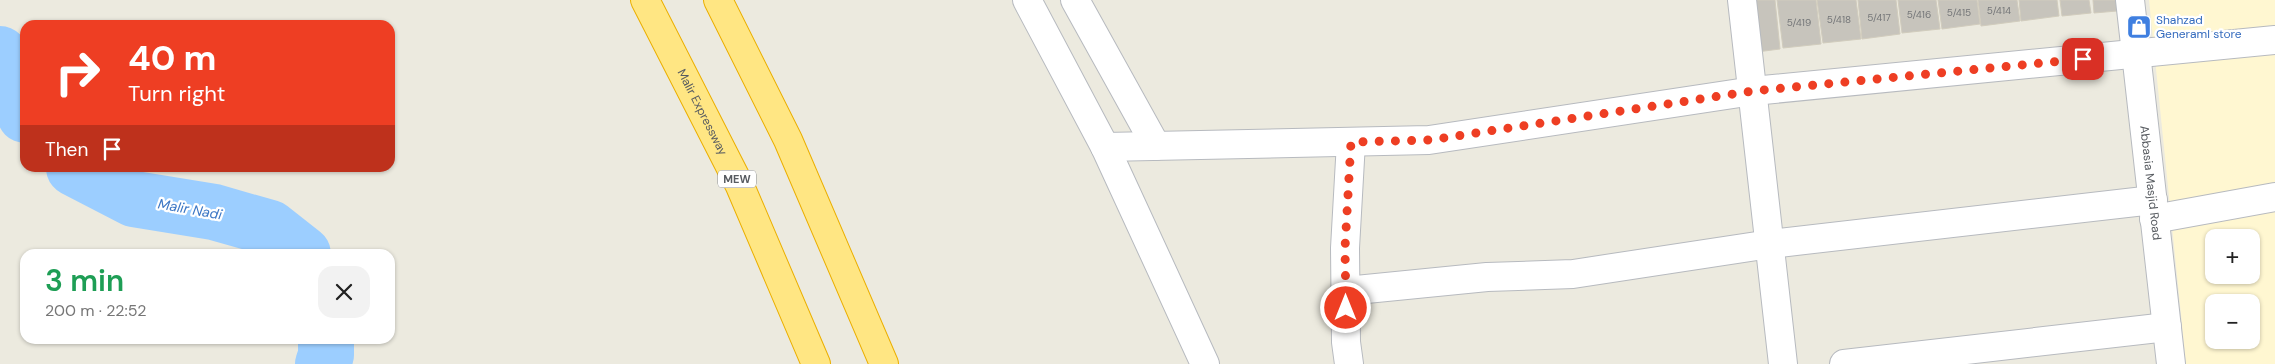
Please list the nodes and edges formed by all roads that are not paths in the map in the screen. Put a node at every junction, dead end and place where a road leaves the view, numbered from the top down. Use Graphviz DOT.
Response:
graph roads {
  1 [pos="645,0"];
  2 [pos="718,0"];
  3 [pos="1027,0"];
  4 [pos="1075,0"];
  5 [pos="1742,0"];
  6 [pos="2130,0"];
  7 [pos="2275,40"];
  8 [pos="2136,54"];
  9 [pos="1753,91"];
  10 [pos="1351,142"];
  11 [pos="1156,146"];
  12 [pos="1105,147"];
  13 [pos="2275,197"];
  14 [pos="2154,210"];
  15 [pos="1770,244"];
  16 [pos="1346,291"];
  17 [pos="2167,327"];
  18 [pos="816,364"];
  19 [pos="884,364"];
  20 [pos="1205,364"];
  21 [pos="1349,364"];
  22 [pos="1783,364"];
  23 [pos="1844,364"];
  24 [pos="2171,364"];
  1 -- 18 [label="highway, Malir Expressway / MEW"];
  2 -- 19 [label="highway"];
  3 -- 12 [label="street"];
  4 -- 11 [label="street"];
  5 -- 9 [label="street"];
  6 -- 8 [label="street, Abbasia Masjid Road"];
  7 -- 8 [label="street"];
  8 -- 9 [label="street"];
  8 -- 14 [label="street, Abbasia Masjid Road"];
  9 -- 10 [label="street"];
  9 -- 15 [label="street"];
  10 -- 11 [label="street"];
  10 -- 16 [label="street"];
  11 -- 12 [label="street"];
  12 -- 20 [label="street"];
  13 -- 14 [label="street"];
  14 -- 15 [label="street"];
  14 -- 17 [label="street, Abbasia Masjid Road"];
  15 -- 16 [label="street"];
  15 -- 22 [label="street"];
  16 -- 21 [label="street"];
  17 -- 23 [label="street"];
  17 -- 24 [label="street, Abbasia Masjid Road"];
}
